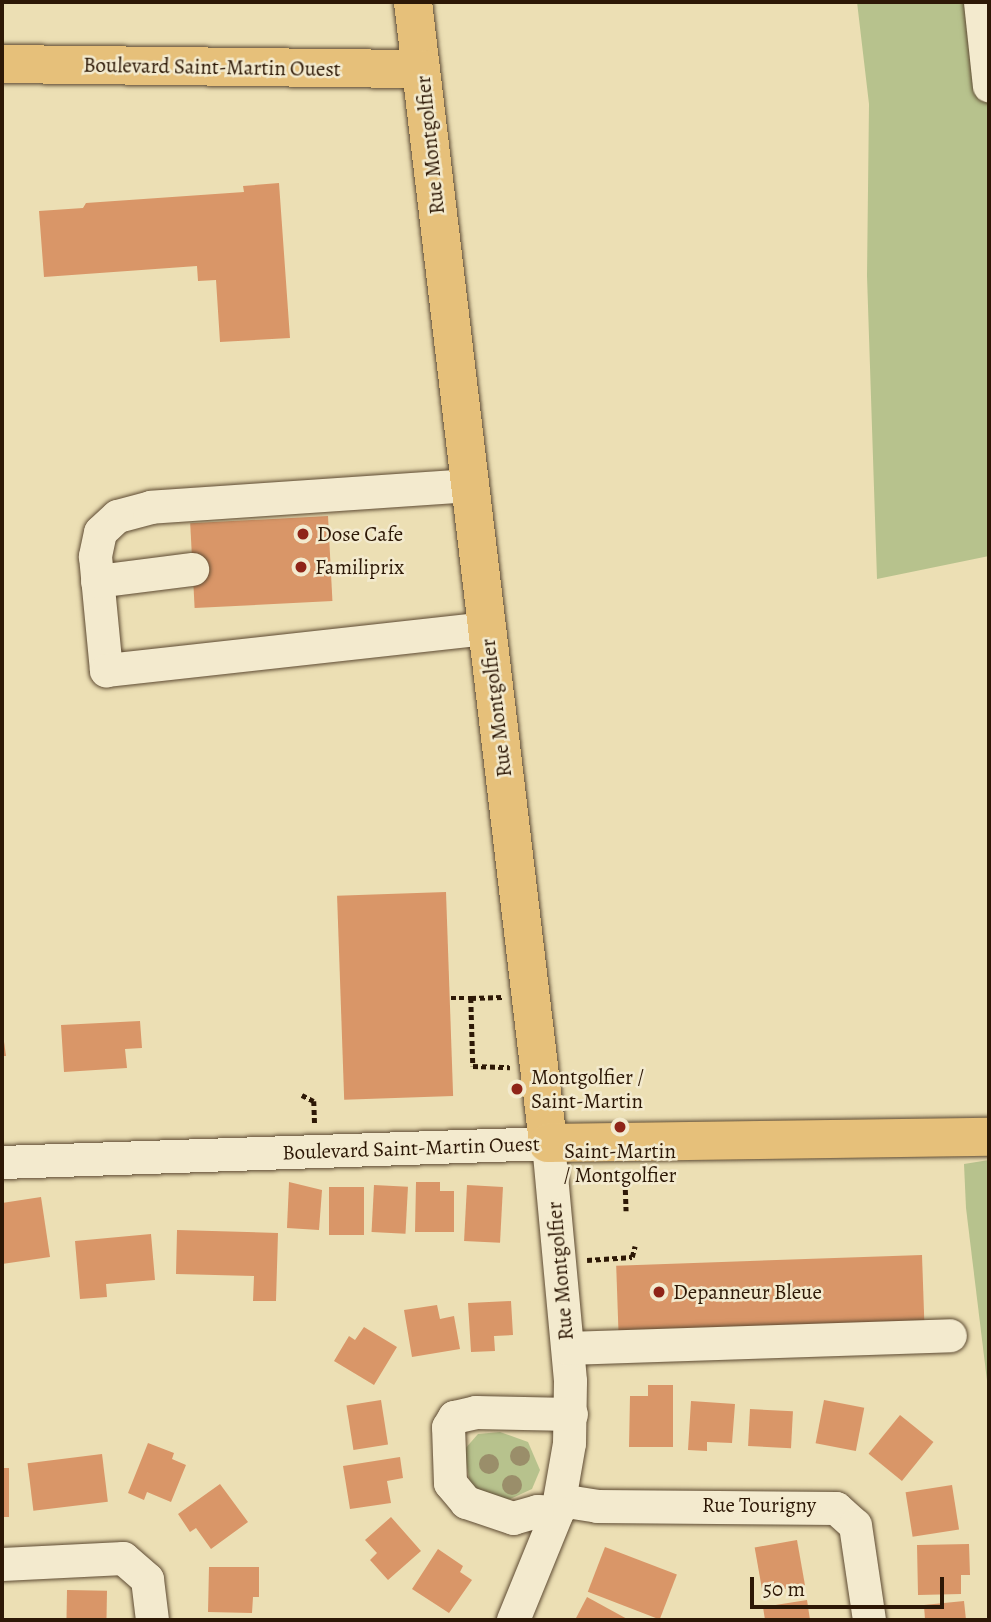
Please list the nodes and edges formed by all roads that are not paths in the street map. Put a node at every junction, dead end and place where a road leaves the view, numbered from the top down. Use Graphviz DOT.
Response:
graph roads {
  1 [pos="414,2"];
  2 [pos="980,2"];
  3 [pos="2,64"];
  4 [pos="421,69"];
  5 [pos="989,86"];
  6 [pos="470,485"];
  7 [pos="192,569"];
  8 [pos="97,581"];
  9 [pos="487,628"];
  10 [pos="989,1137"];
  11 [pos="548,1143"];
  12 [pos="2,1163"];
  13 [pos="950,1335"];
  14 [pos="568,1348"];
  15 [pos="571,1414"];
  16 [pos="559,1506"];
  17 [pos="2,1564"];
  18 [pos="152,1620"];
  19 [pos="513,1620"];
  20 [pos="869,1620"];
  1 -- 4 [label="main road, Rue Montgolfier"];
  2 -- 5 [label="street"];
  3 -- 4 [label="main road, Boulevard Saint-Martin Ouest"];
  4 -- 6 [label="main road, Rue Montgolfier"];
  6 -- 8 [label="street"];
  6 -- 9 [label="main road, Rue Montgolfier"];
  7 -- 8 [label="street"];
  8 -- 9 [label="street"];
  9 -- 11 [label="main road, Rue Montgolfier"];
  10 -- 11 [label="main road, Boulevard Saint-Martin Ouest"];
  11 -- 12 [label="street, Boulevard Saint-Martin Ouest"];
  11 -- 14 [label="street, Rue Montgolfier"];
  13 -- 14 [label="street"];
  14 -- 15 [label="street, Rue Montgolfier"];
  15 -- 16 [label="street, Rue Montgolfier"];
  15 -- 16 [label="street"];
  16 -- 19 [label="street, Rue Montgolfier"];
  16 -- 20 [label="street, Rue Tourigny"];
  17 -- 18 [label="street"];
}
